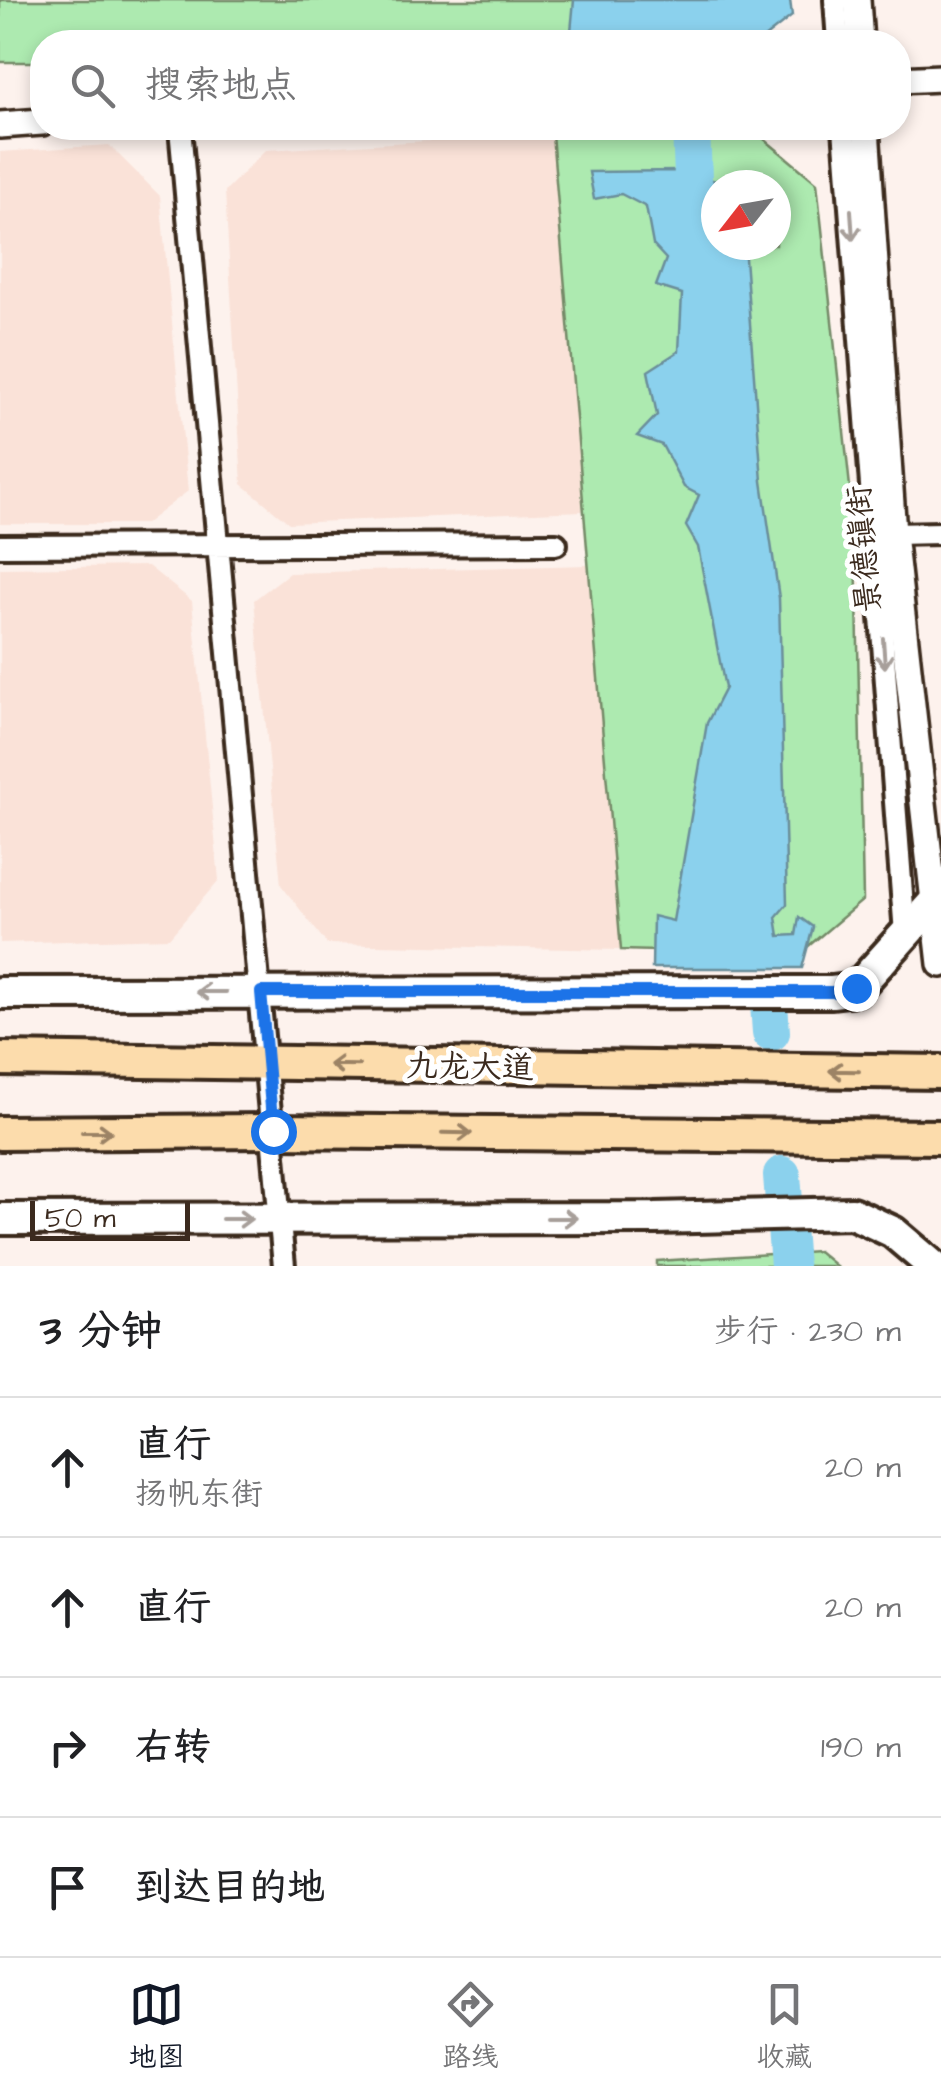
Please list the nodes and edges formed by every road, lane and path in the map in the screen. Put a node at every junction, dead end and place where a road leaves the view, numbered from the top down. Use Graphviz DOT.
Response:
graph roads {
  1 [pos="834,0"];
  2 [pos="857,0"];
  3 [pos="837,30"];
  4 [pos="859,30"];
  5 [pos="941,78"];
  6 [pos="911,79"];
  7 [pos="30,123"];
  8 [pos="0,125"];
  9 [pos="181,140"];
  10 [pos="845,140"];
  11 [pos="867,140"];
  12 [pos="941,533"];
  13 [pos="893,534"];
  14 [pos="556,544"];
  15 [pos="0,546"];
  16 [pos="219,546"];
  17 [pos="938,904"];
  18 [pos="906,934"];
  19 [pos="941,964"];
  20 [pos="261,992"];
  21 [pos="0,993"];
  22 [pos="0,1058"];
  23 [pos="268,1064"];
  24 [pos="941,1072"];
  25 [pos="273,1131"];
  26 [pos="0,1133"];
  27 [pos="941,1137"];
  28 [pos="280,1218"];
  29 [pos="0,1219"];
  30 [pos="284,1266"];
  31 [pos="932,1266"];
  1 -- 3 [label="street"];
  2 -- 4 [label="street"];
  5 -- 6 [label="street"];
  7 -- 8 [label="street"];
  9 -- 16 [label="street"];
  10 -- 18 [label="street, one-way"];
  11 -- 13 [label="street, 景德镇街"];
  12 -- 13 [label="street"];
  13 -- 17 [label="street, 景德镇街"];
  14 -- 16 [label="street"];
  15 -- 16 [label="street"];
  16 -- 20 [label="street"];
  17 -- 18 [label="main road"];
  17 -- 19 [label="street, 景德镇街"];
  18 -- 20 [label="main road"];
  20 -- 21 [label="main road, one-way"];
  20 -- 23 [label="street"];
  22 -- 23 [label="main road, 九龙大道"];
  24 -- 23 [label="main road, 九龙大道, one-way"];
  23 -- 25 [label="street"];
  26 -- 25 [label="main road, 九龙大道, one-way"];
  25 -- 27 [label="main road, 九龙大道, one-way"];
  25 -- 28 [label="street"];
  29 -- 28 [label="main road, one-way"];
  28 -- 30 [label="street"];
  28 -- 31 [label="main road, one-way"];
}
